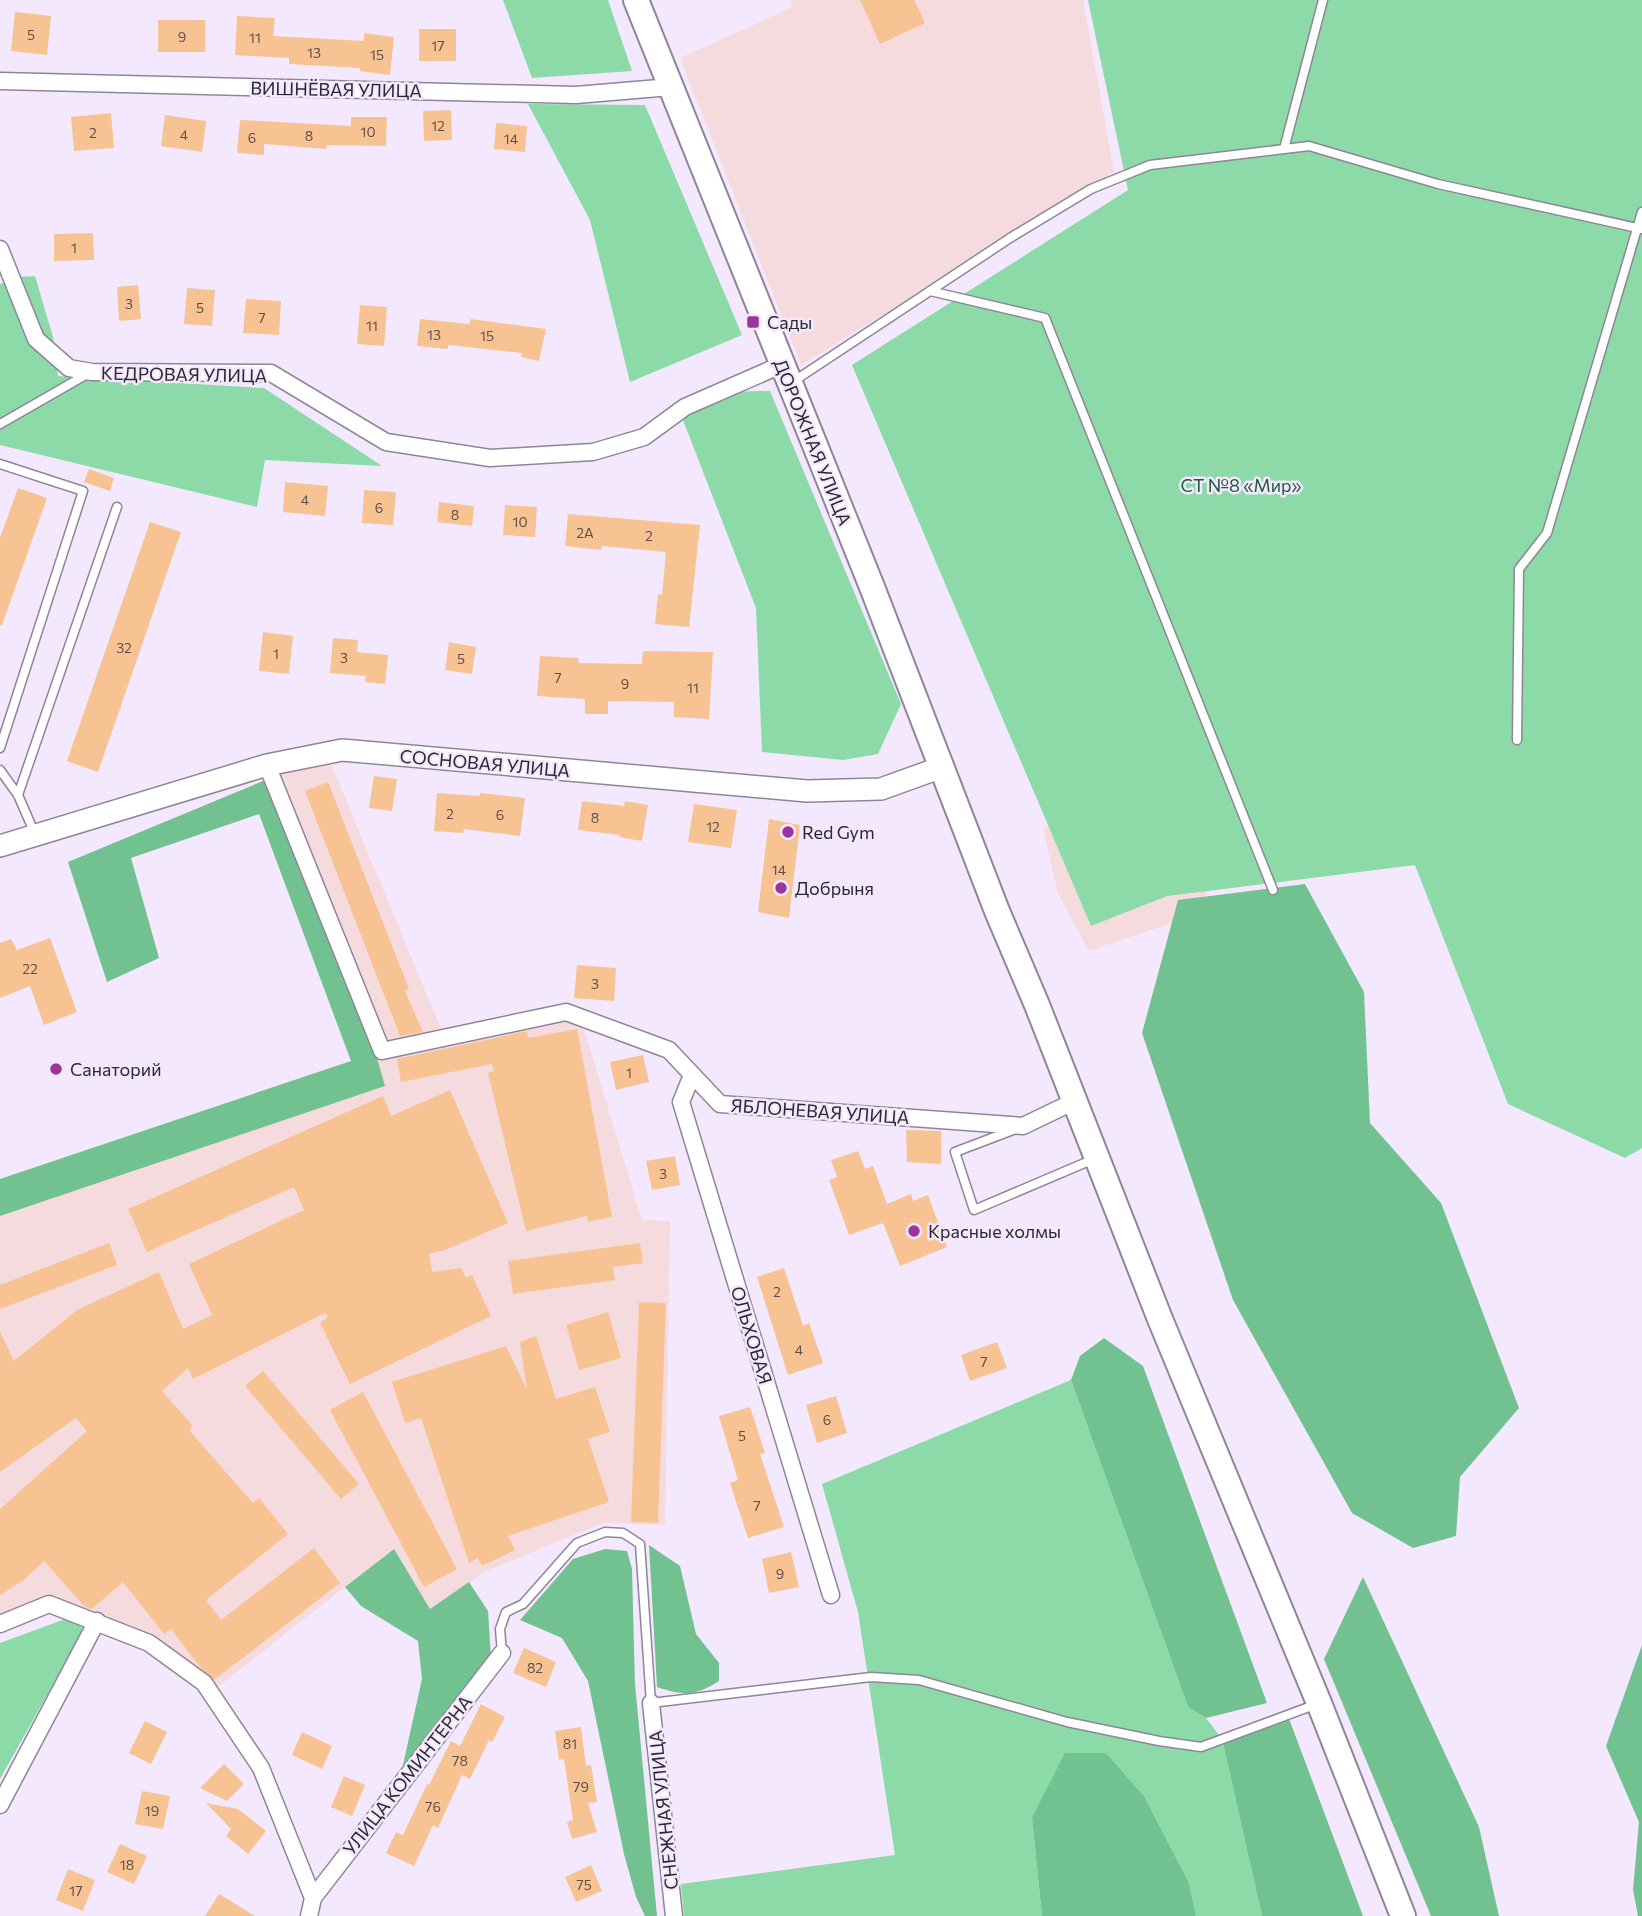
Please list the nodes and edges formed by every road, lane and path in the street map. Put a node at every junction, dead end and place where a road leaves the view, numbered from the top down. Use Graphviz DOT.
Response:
graph roads {
  1 [pos="636,0"];
  2 [pos="1323,0"];
  3 [pos="0,81"];
  4 [pos="671,87"];
  5 [pos="1284,149"];
  6 [pos="1642,212"];
  7 [pos="1639,229"];
  8 [pos="0,249"];
  9 [pos="930,291"];
  10 [pos="92,372"];
  11 [pos="785,375"];
  12 [pos="0,424"];
  13 [pos="0,464"];
  14 [pos="117,507"];
  15 [pos="1517,740"];
  16 [pos="0,748"];
  17 [pos="267,765"];
  18 [pos="942,767"];
  19 [pos="0,770"];
  20 [pos="18,795"];
  21 [pos="35,834"];
  22 [pos="0,846"];
  23 [pos="1273,890"];
  24 [pos="692,1075"];
  25 [pos="1075,1101"];
  26 [pos="1023,1126"];
  27 [pos="1097,1158"];
  28 [pos="831,1595"];
  29 [pos="97,1621"];
  30 [pos="0,1624"];
  31 [pos="502,1653"];
  32 [pos="651,1703"];
  33 [pos="1319,1703"];
  34 [pos="0,1805"];
  35 [pos="313,1898"];
  36 [pos="310,1916"];
  37 [pos="674,1916"];
  38 [pos="1404,1916"];
  1 -- 4 [label="main road, ДОРОЖНАЯ УЛИЦА"];
  2 -- 5 [label="lane"];
  3 -- 4 [label="street, ВИШНЁВАЯ УЛИЦА"];
  4 -- 11 [label="main road, ДОРОЖНАЯ УЛИЦА"];
  5 -- 7 [label="lane"];
  5 -- 9 [label="lane"];
  6 -- 7 [label="lane"];
  7 -- 15 [label="lane"];
  8 -- 10 [label="street, КЕДРОВАЯ УЛИЦА"];
  9 -- 11 [label="lane"];
  9 -- 23 [label="lane"];
  10 -- 11 [label="street, КЕДРОВАЯ УЛИЦА"];
  10 -- 12 [label="lane"];
  11 -- 18 [label="main road, ДОРОЖНАЯ УЛИЦА"];
  13 -- 16 [label="lane"];
  14 -- 20 [label="lane"];
  17 -- 18 [label="street, СОСНОВАЯ УЛИЦА"];
  17 -- 21 [label="street, СОСНОВАЯ УЛИЦА"];
  17 -- 24 [label="street, ЯБЛОНЕВАЯ УЛИЦА"];
  18 -- 25 [label="main road, ДОРОЖНАЯ УЛИЦА"];
  19 -- 20 [label="lane"];
  20 -- 21 [label="lane"];
  21 -- 22 [label="street, СОСНОВАЯ УЛИЦА"];
  24 -- 26 [label="street, ЯБЛОНЕВАЯ УЛИЦА"];
  24 -- 28 [label="street, ОЛЬХОВАЯ"];
  25 -- 26 [label="street, ЯБЛОНЕВАЯ УЛИЦА"];
  25 -- 27 [label="main road, ДОРОЖНАЯ УЛИЦА"];
  26 -- 27 [label="lane"];
  27 -- 33 [label="main road, ДОРОЖНАЯ УЛИЦА"];
  29 -- 30 [label="street"];
  29 -- 34 [label="street"];
  29 -- 35 [label="street"];
  31 -- 32 [label="lane"];
  31 -- 35 [label="street, УЛИЦА КОМИНТЕРНА"];
  32 -- 33 [label="lane"];
  32 -- 37 [label="street, СНЕЖНАЯ УЛИЦА"];
  33 -- 38 [label="main road, ДОРОЖНАЯ УЛИЦА"];
  35 -- 36 [label="street, УЛИЦА КОМИНТЕРНА"];
}
